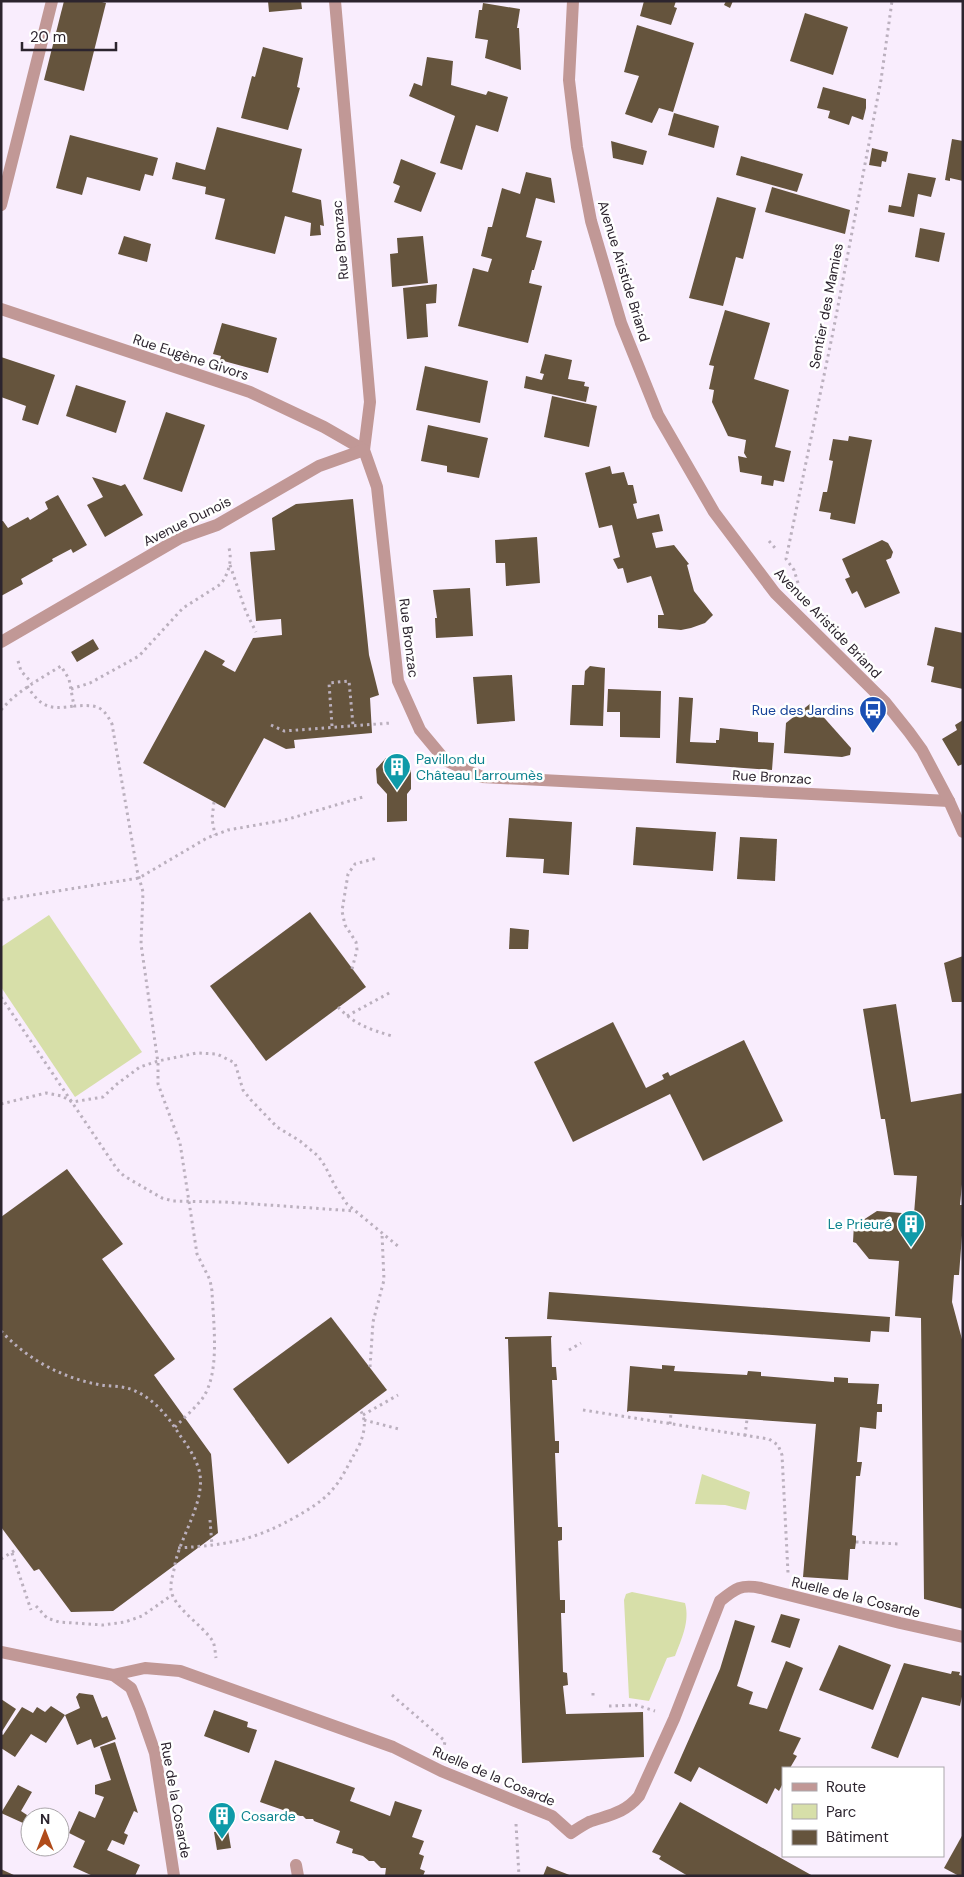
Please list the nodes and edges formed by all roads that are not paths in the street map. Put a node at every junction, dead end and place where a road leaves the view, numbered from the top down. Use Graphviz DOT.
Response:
graph roads {
  1 [pos="52,1"];
  2 [pos="335,1"];
  3 [pos="573,1"];
  4 [pos="1,205"];
  5 [pos="1,309"];
  6 [pos="364,450"];
  7 [pos="1,642"];
  8 [pos="949,801"];
  9 [pos="963,832"];
  10 [pos="963,1637"];
  11 [pos="1,1652"];
  12 [pos="112,1675"];
  13 [pos="174,1876"];
  1 -- 4 [label="street"];
  2 -- 6 [label="street, Rue Bronzac"];
  3 -- 8 [label="street, Avenue Aristide Briand"];
  5 -- 6 [label="street, Rue Eugène Givors"];
  6 -- 7 [label="street, Avenue Dunois"];
  6 -- 8 [label="street, Rue Bronzac"];
  8 -- 9 [label="street, Avenue Aristide Briand"];
  10 -- 12 [label="street, Ruelle de la Cosarde"];
  11 -- 12 [label="street, Rue de la Cosarde"];
  12 -- 13 [label="street, Rue de la Cosarde"];
}
